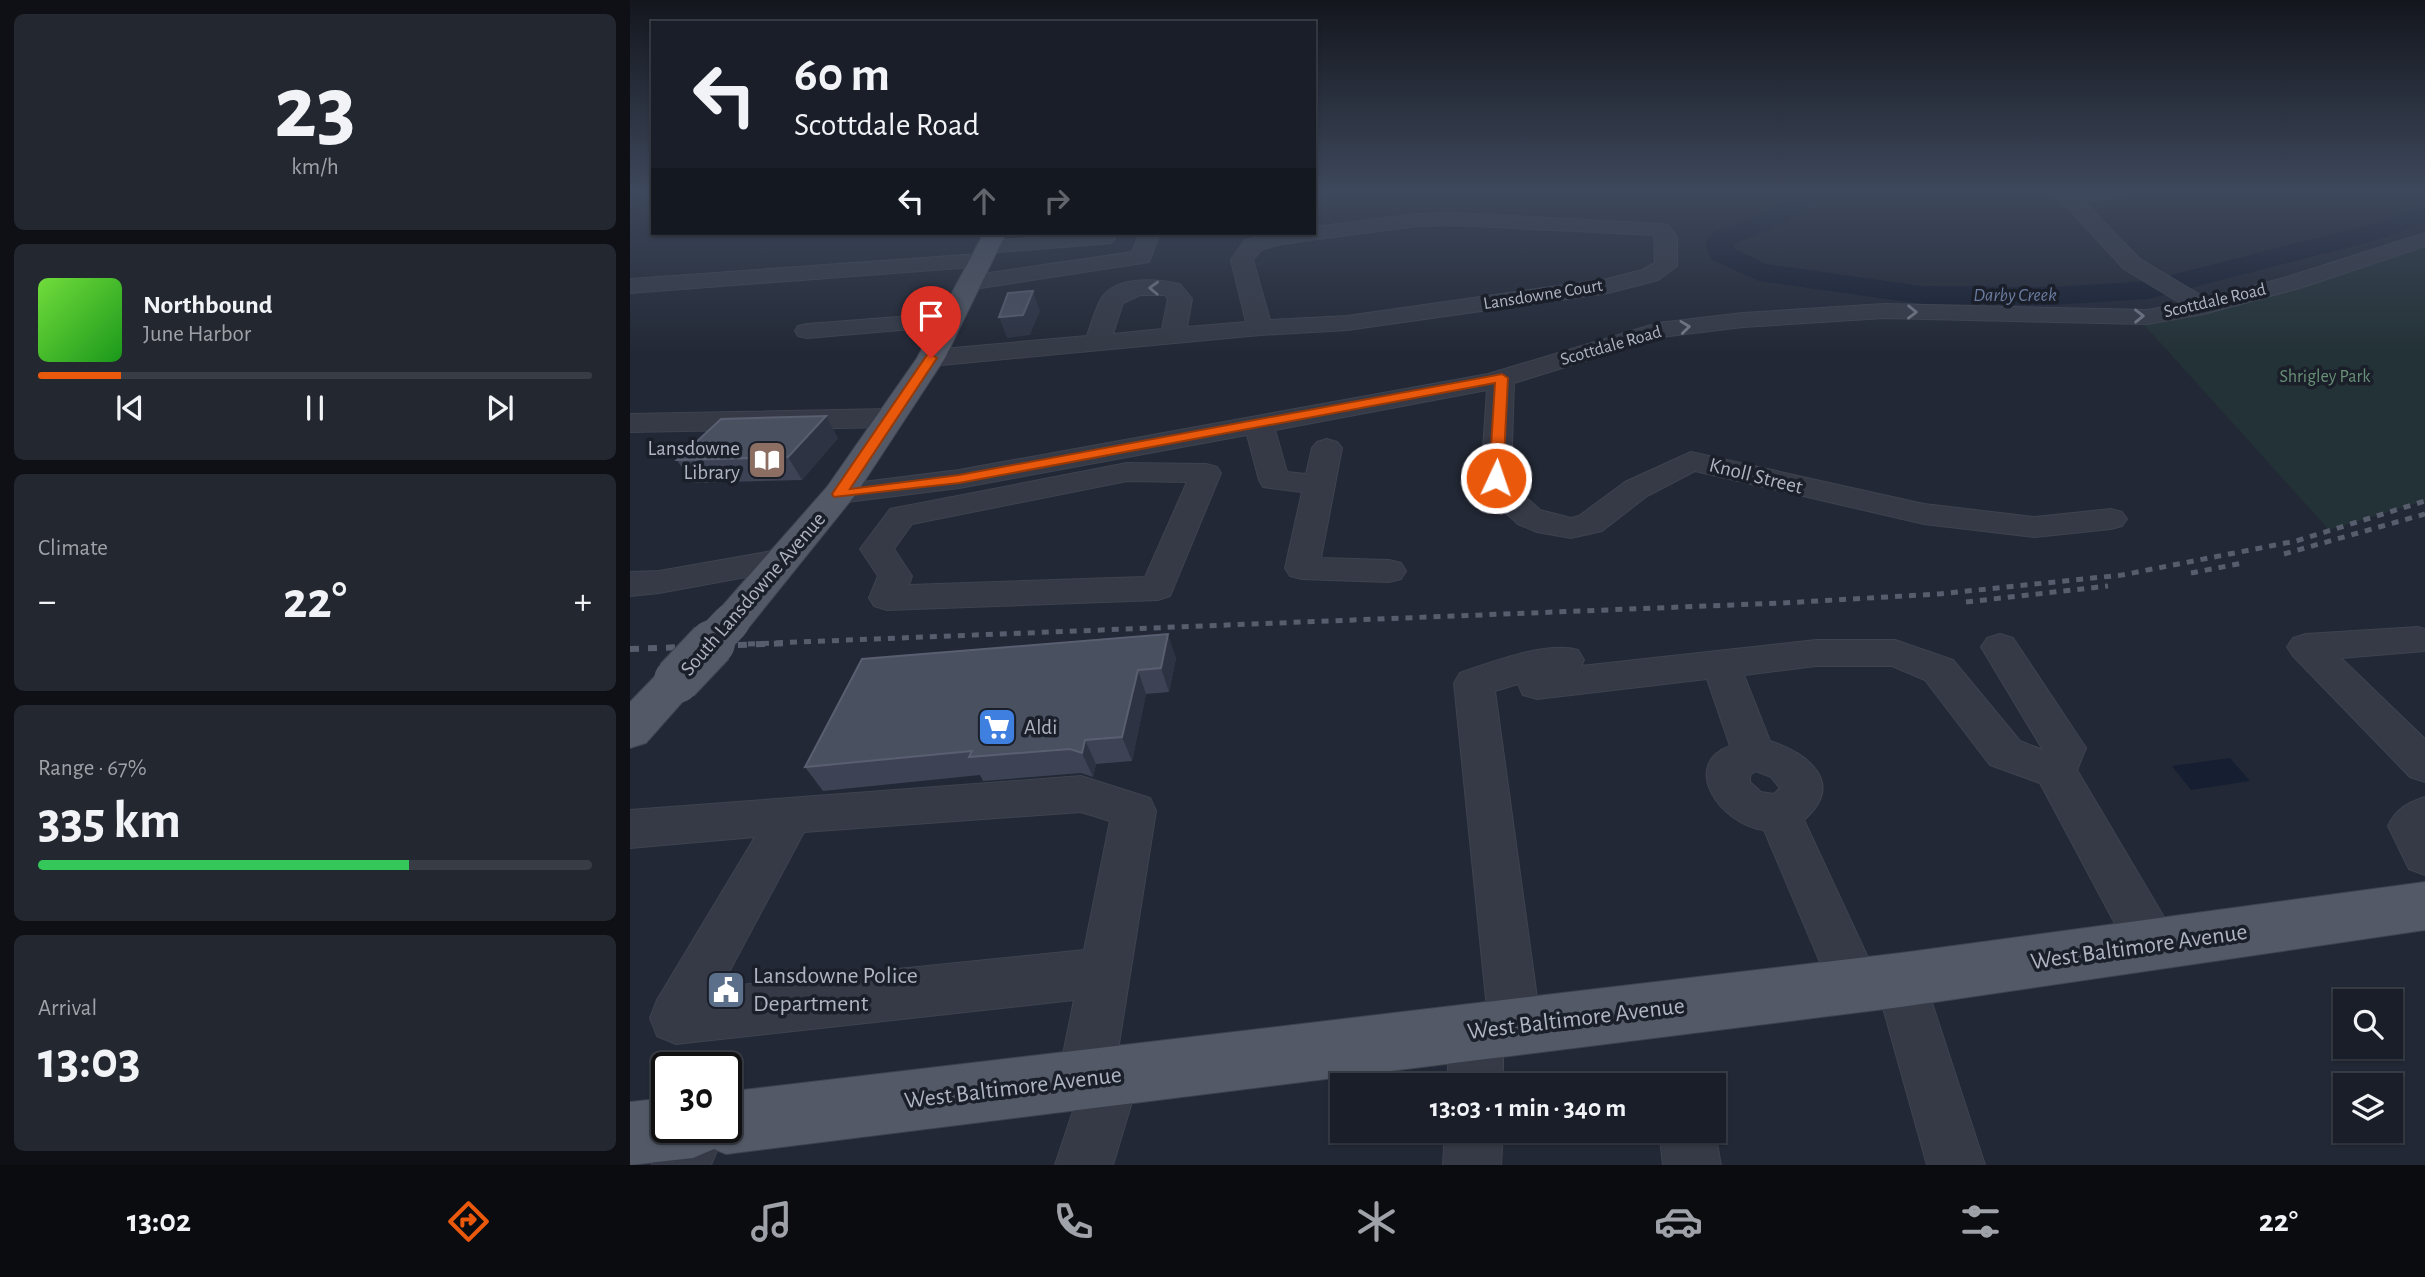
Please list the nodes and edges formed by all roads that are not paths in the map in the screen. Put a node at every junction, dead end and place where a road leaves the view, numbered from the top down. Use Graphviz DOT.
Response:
graph roads {
  1 [pos="1053,245"];
  2 [pos="1145,245"];
  3 [pos="1253,245"];
  4 [pos="1666,245"];
  5 [pos="2114,245"];
  6 [pos="2406,245"];
  7 [pos="983,254"];
  8 [pos="1018,276"];
  9 [pos="630,286"];
  10 [pos="2199,304"];
  11 [pos="950,320"];
  12 [pos="1260,328"];
  13 [pos="807,331"];
  14 [pos="1173,336"];
  15 [pos="1097,343"];
  16 [pos="931,358"];
  17 [pos="1502,378"];
  18 [pos="889,418"];
  19 [pos="630,423"];
  20 [pos="1259,425"];
  21 [pos="1327,448"];
  22 [pos="1031,478"];
  23 [pos="1320,485"];
  24 [pos="839,494"];
  25 [pos="2110,519"];
  26 [pos="784,561"];
  27 [pos="1390,571"];
  28 [pos="630,584"];
  29 [pos="2418,640"];
  30 [pos="2000,647"];
  31 [pos="1701,667"];
  32 [pos="1537,685"];
  33 [pos="630,730"];
  34 [pos="2425,765"];
  35 [pos="2055,771"];
  36 [pos="791,815"];
  37 [pos="2425,815"];
  38 [pos="630,829"];
  39 [pos="2425,855"];
  40 [pos="2425,906"];
  41 [pos="2153,945"];
  42 [pos="1105,972"];
  43 [pos="1878,983"];
  44 [pos="1489,1048"];
  45 [pos="1100,1077"];
  46 [pos="742,1121"];
  47 [pos="651,1132"];
  48 [pos="630,1135"];
  49 [pos="691,1143"];
  50 [pos="1473,1143"];
  51 [pos="1689,1143"];
  52 [pos="681,1165"];
  53 [pos="1084,1165"];
  54 [pos="1472,1165"];
  55 [pos="1692,1165"];
  56 [pos="1956,1165"];
  1 -- 7 [label="street"];
  2 -- 8 [label="street"];
  3 -- 12 [label="street, Lansdowne Court"];
  4 -- 12 [label="street, Lansdowne Court"];
  5 -- 10 [label="street"];
  6 -- 10 [label="street, Scottdale Road"];
  7 -- 8 [label="street"];
  7 -- 8 [label="street"];
  7 -- 9 [label="street"];
  7 -- 11 [label="main road, South Lansdowne Avenue"];
  17 -- 10 [label="street, Scottdale Road, one-way"];
  11 -- 13 [label="street"];
  11 -- 16 [label="main road, South Lansdowne Avenue"];
  12 -- 14 [label="street, Lansdowne Court"];
  14 -- 15 [label="street, Lansdowne Court"];
  14 -- 15 [label="street, one-way"];
  15 -- 16 [label="street, Lansdowne Court"];
  16 -- 18 [label="main road, South Lansdowne Avenue"];
  17 -- 20 [label="street, Scottdale Road"];
  17 -- 25 [label="street, Knoll Street"];
  18 -- 19 [label="street"];
  18 -- 24 [label="main road, South Lansdowne Avenue"];
  20 -- 22 [label="street, Scottdale Road"];
  20 -- 23 [label="street"];
  21 -- 23 [label="street"];
  22 -- 22 [label="street"];
  22 -- 24 [label="street, Scottdale Road"];
  23 -- 27 [label="street"];
  24 -- 26 [label="main road, South Lansdowne Avenue"];
  26 -- 28 [label="street"];
  26 -- 33 [label="main road, South Lansdowne Avenue, bridge"];
  29 -- 34 [label="street"];
  30 -- 35 [label="street"];
  31 -- 32 [label="street"];
  31 -- 35 [label="street"];
  31 -- 43 [label="street"];
  31 -- 44 [label="street"];
  35 -- 41 [label="street"];
  36 -- 38 [label="street"];
  36 -- 42 [label="street"];
  36 -- 42 [label="street"];
  37 -- 39 [label="street"];
  40 -- 41 [label="main road, West Baltimore Avenue"];
  41 -- 43 [label="main road, West Baltimore Avenue"];
  42 -- 45 [label="street"];
  43 -- 44 [label="main road, West Baltimore Avenue"];
  43 -- 56 [label="street"];
  44 -- 45 [label="main road, West Baltimore Avenue"];
  45 -- 46 [label="main road, West Baltimore Avenue"];
  45 -- 53 [label="street"];
  47 -- 48 [label="main road"];
  49 -- 52 [label="street"];
  50 -- 54 [label="street"];
  51 -- 55 [label="street"];
}
